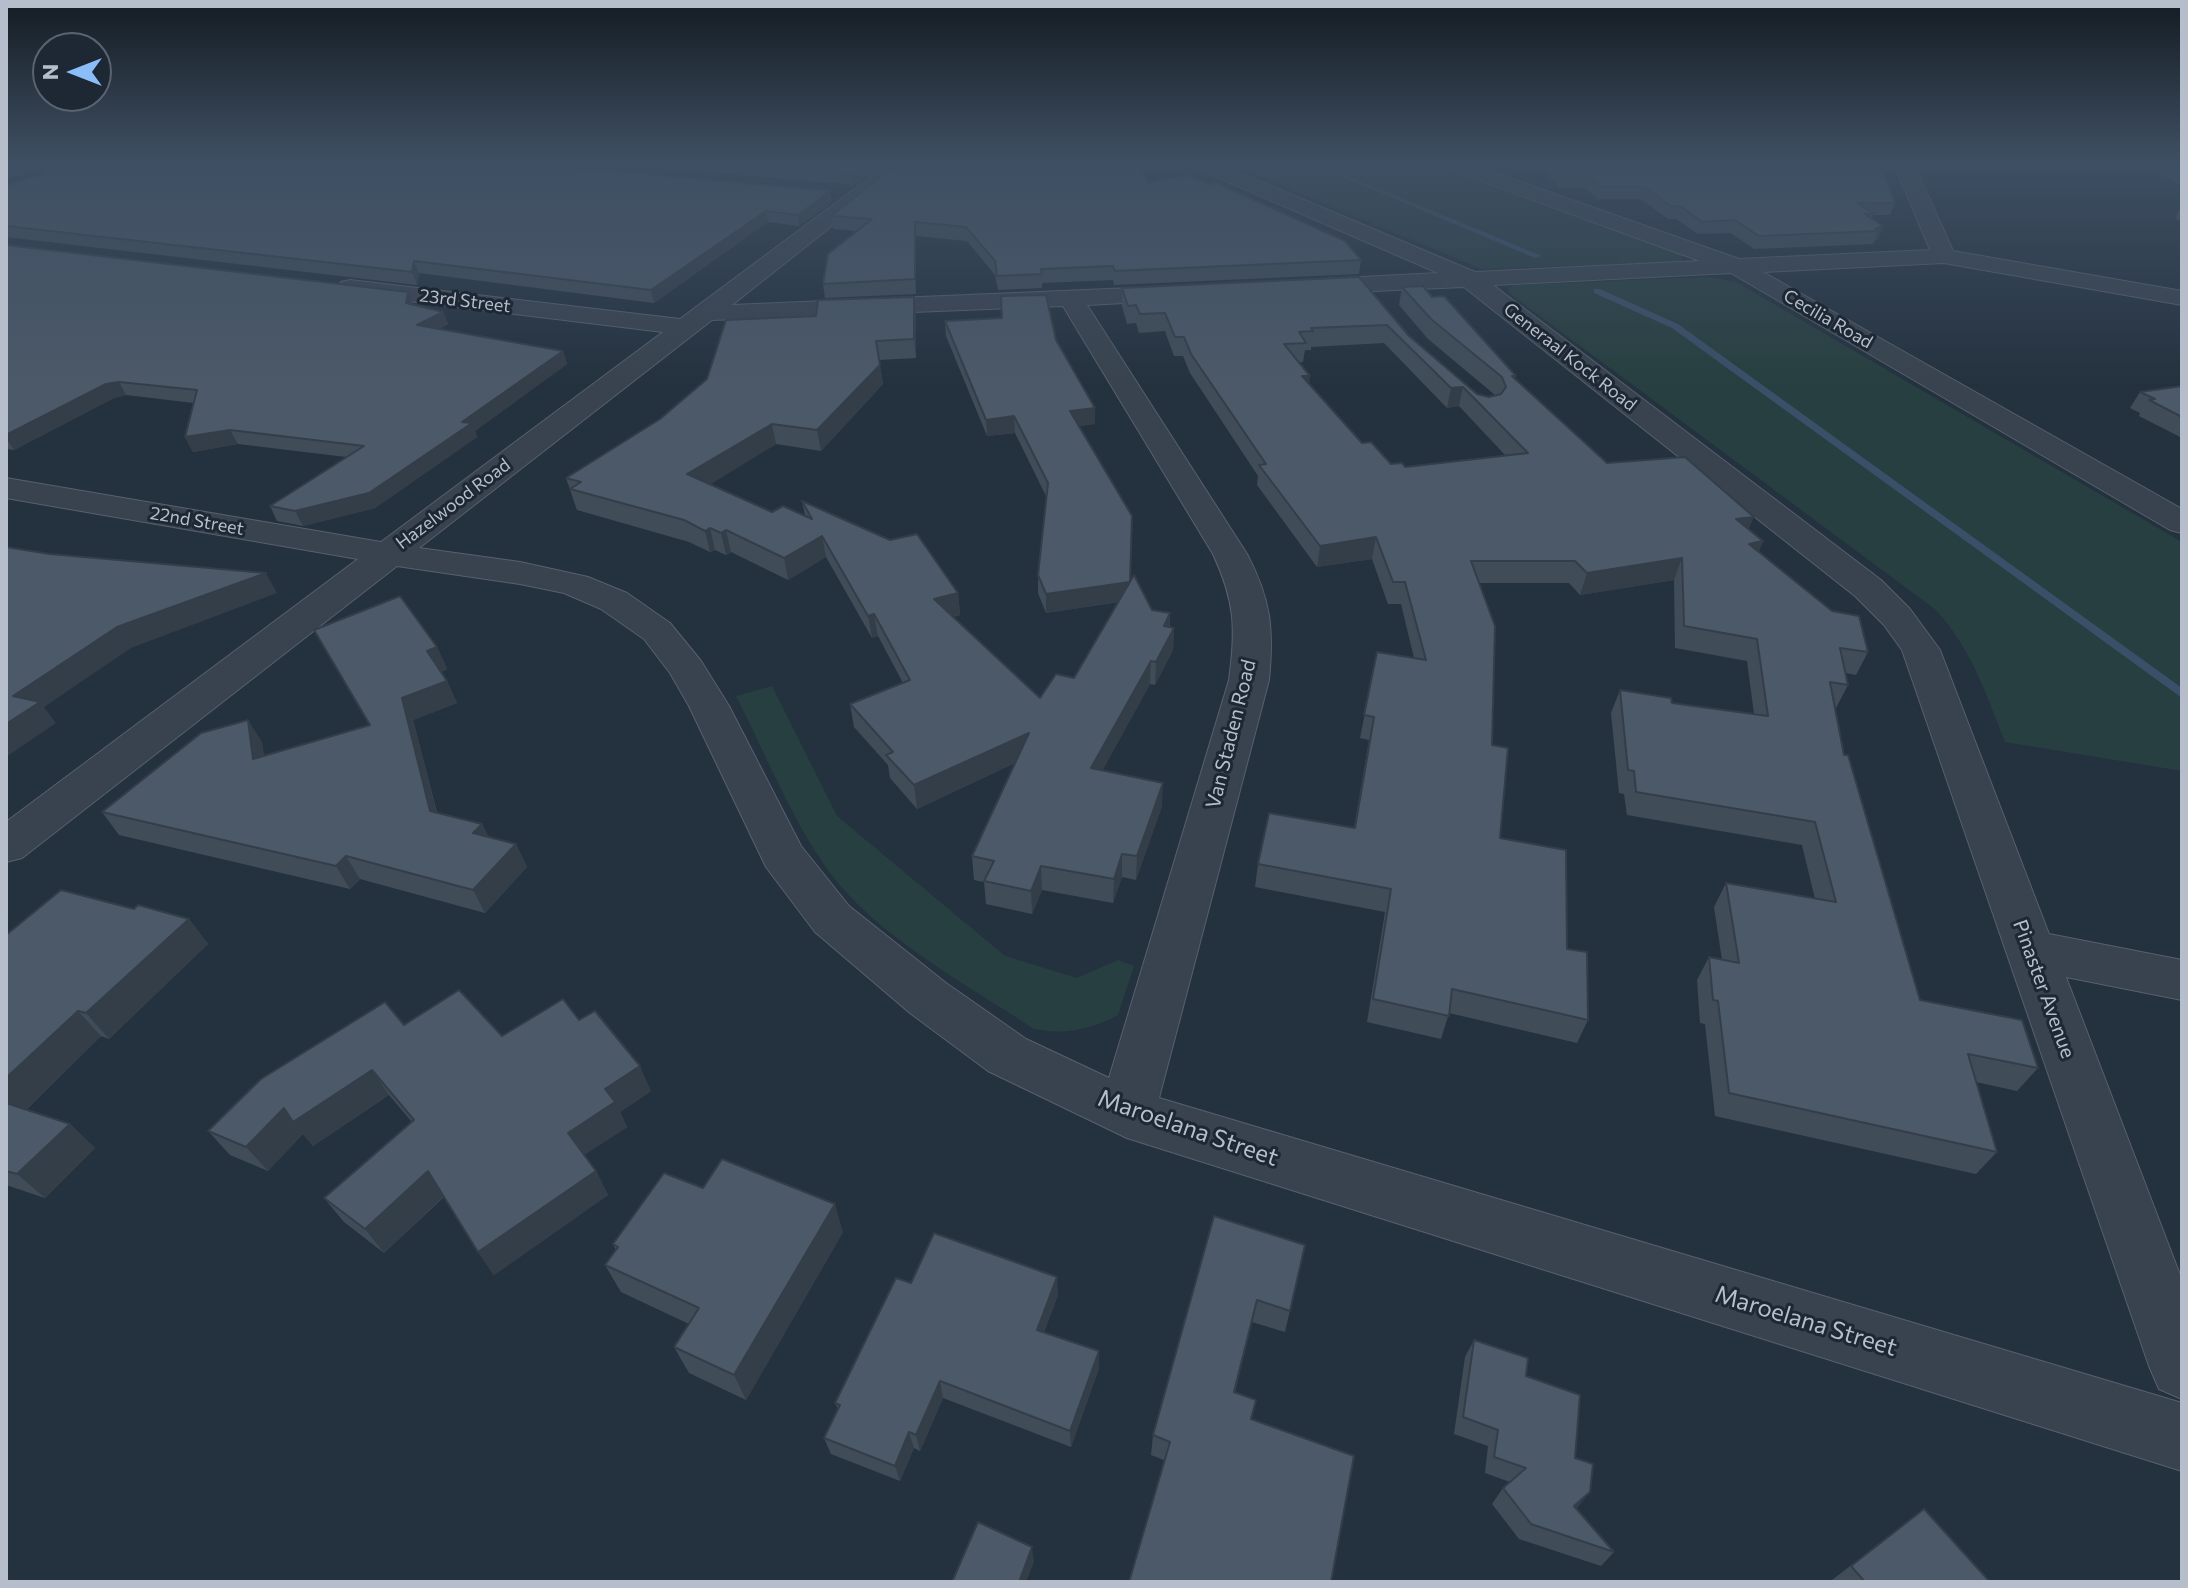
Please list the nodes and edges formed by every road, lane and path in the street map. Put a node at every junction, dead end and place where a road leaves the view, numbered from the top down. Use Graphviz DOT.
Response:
graph roads {
  1 [pos="791,238"];
  2 [pos="1376,238"];
  3 [pos="1659,238"];
  4 [pos="1936,238"];
  5 [pos="1944,256"];
  6 [pos="1734,265"];
  7 [pos="1467,277"];
  8 [pos="1364,283"];
  9 [pos="331,285"];
  10 [pos="1287,287"];
  11 [pos="1210,292"];
  12 [pos="2182,298"];
  13 [pos="1071,299"];
  14 [pos="1387,311"];
  15 [pos="696,320"];
  16 [pos="6,488"];
  17 [pos="2182,523"];
  18 [pos="387,554"];
  19 [pos="1897,617"];
  20 [pos="6,846"];
  21 [pos="2030,950"];
  22 [pos="2182,980"];
  23 [pos="1127,1113"];
  24 [pos="2182,1366"];
  25 [pos="2182,1437"];
  1 -- 15 [label="street, Hazelwood Road"];
  2 -- 7 [label="street, Generaal Kock Road"];
  3 -- 6 [label="street, Cecilia Road"];
  4 -- 5 [label="street"];
  5 -- 6 [label="street"];
  5 -- 12 [label="street"];
  6 -- 7 [label="street"];
  6 -- 17 [label="street, Cecilia Road"];
  7 -- 8 [label="street"];
  7 -- 19 [label="street, Generaal Kock Road"];
  8 -- 10 [label="street"];
  8 -- 14 [label="street"];
  9 -- 15 [label="street, 23rd Street"];
  11 -- 13 [label="street, 23rd Street"];
  13 -- 15 [label="street, 23rd Street"];
  13 -- 23 [label="street, Van Staden Road"];
  15 -- 18 [label="street, Hazelwood Road"];
  16 -- 18 [label="street, 22nd Street"];
  18 -- 20 [label="street, Hazelwood Road"];
  18 -- 23 [label="street, Maroelana Street"];
  19 -- 21 [label="street, Pinaster Avenue"];
  21 -- 22 [label="street"];
  21 -- 24 [label="street, Pinaster Avenue"];
  23 -- 25 [label="street, Maroelana Street"];
}
